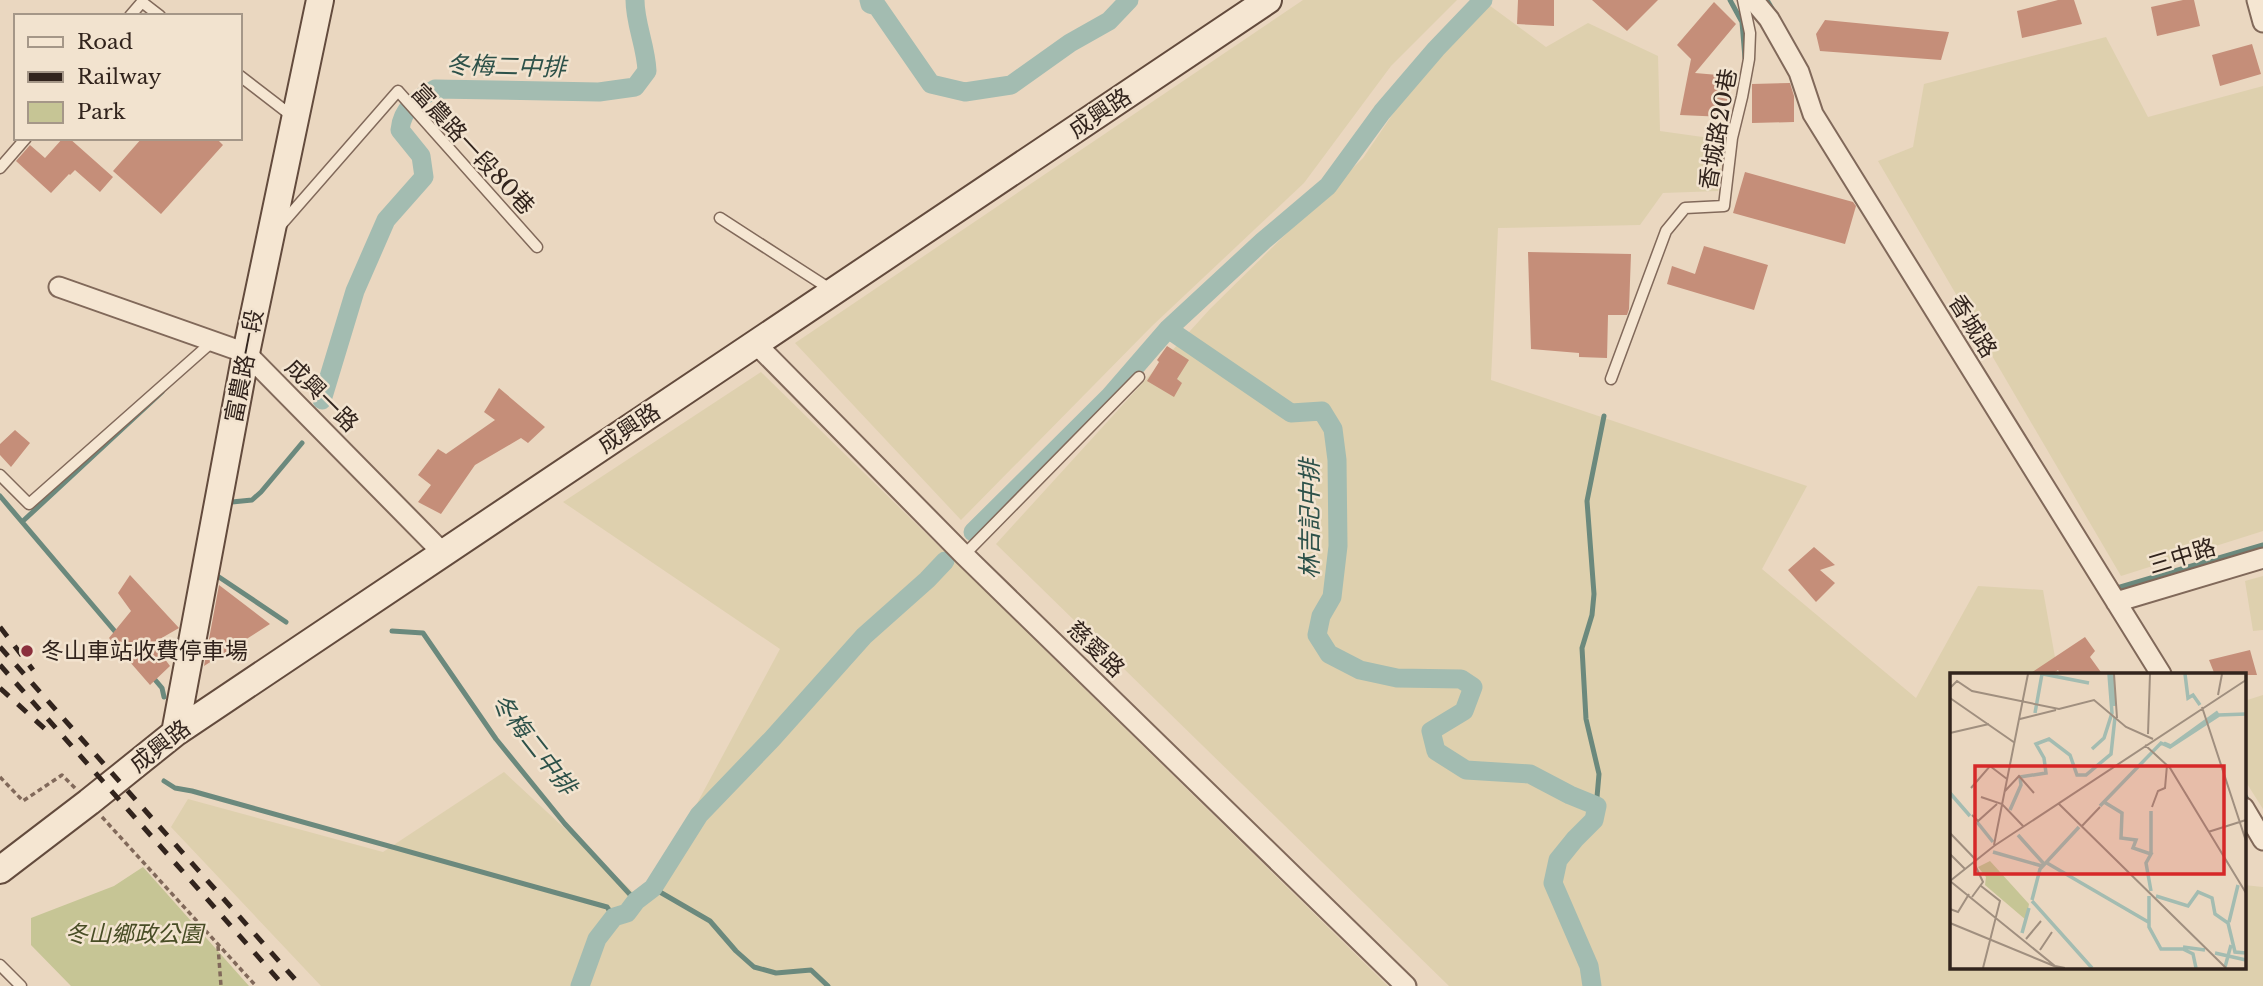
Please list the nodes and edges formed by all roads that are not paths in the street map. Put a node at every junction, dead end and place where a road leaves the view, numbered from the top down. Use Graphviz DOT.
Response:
graph roads {
  1 [pos="320,0"];
  2 [pos="1268,0"];
  3 [pos="1743,0"];
  4 [pos="1753,0"];
  5 [pos="2257,0"];
  6 [pos="132,14"];
  7 [pos="157,14"];
  8 [pos="2263,22"];
  9 [pos="242,78"];
  10 [pos="295,119"];
  11 [pos="24,140"];
  12 [pos="0,168"];
  13 [pos="720,218"];
  14 [pos="270,236"];
  15 [pos="537,247"];
  16 [pos="58,287"];
  17 [pos="834,291"];
  18 [pos="213,341"];
  19 [pos="756,344"];
  20 [pos="246,353"];
  21 [pos="1139,377"];
  22 [pos="1611,379"];
  23 [pos="0,475"];
  24 [pos="443,553"];
  25 [pos="964,555"];
  26 [pos="2263,558"];
  27 [pos="2116,602"];
  28 [pos="2160,673"];
  29 [pos="175,733"];
  30 [pos="2246,811"];
  31 [pos="2263,840"];
  32 [pos="4,859"];
  33 [pos="0,965"];
  34 [pos="21,986"];
  35 [pos="1406,986"];
  1 -- 10 [label="street, 富農路一段"];
  2 -- 17 [label="street, 成興路"];
  3 -- 22 [label="lane, 香城路20巷"];
  4 -- 27 [label="street, 香城路"];
  5 -- 8 [label="street"];
  6 -- 7 [label="lane"];
  9 -- 10 [label="lane"];
  10 -- 14 [label="street, 富農路一段"];
  11 -- 12 [label="lane"];
  13 -- 17 [label="lane"];
  14 -- 15 [label="lane, 富農路一段80巷"];
  14 -- 20 [label="street, 富農路一段"];
  16 -- 18 [label="street, 成興一路"];
  17 -- 19 [label="street, 成興路"];
  18 -- 20 [label="street, 成興一路"];
  18 -- 23 [label="lane"];
  19 -- 24 [label="street, 成興路"];
  19 -- 25 [label="street, 慈愛路"];
  20 -- 24 [label="street, 成興一路"];
  20 -- 29 [label="street, 富農路一段"];
  21 -- 25 [label="lane"];
  24 -- 29 [label="street, 成興路"];
  25 -- 35 [label="street, 慈愛路"];
  26 -- 27 [label="street, 三中路"];
  27 -- 28 [label="street, 香城路"];
  29 -- 32 [label="street, 成興路"];
  30 -- 31 [label="street"];
  33 -- 34 [label="lane"];
}
